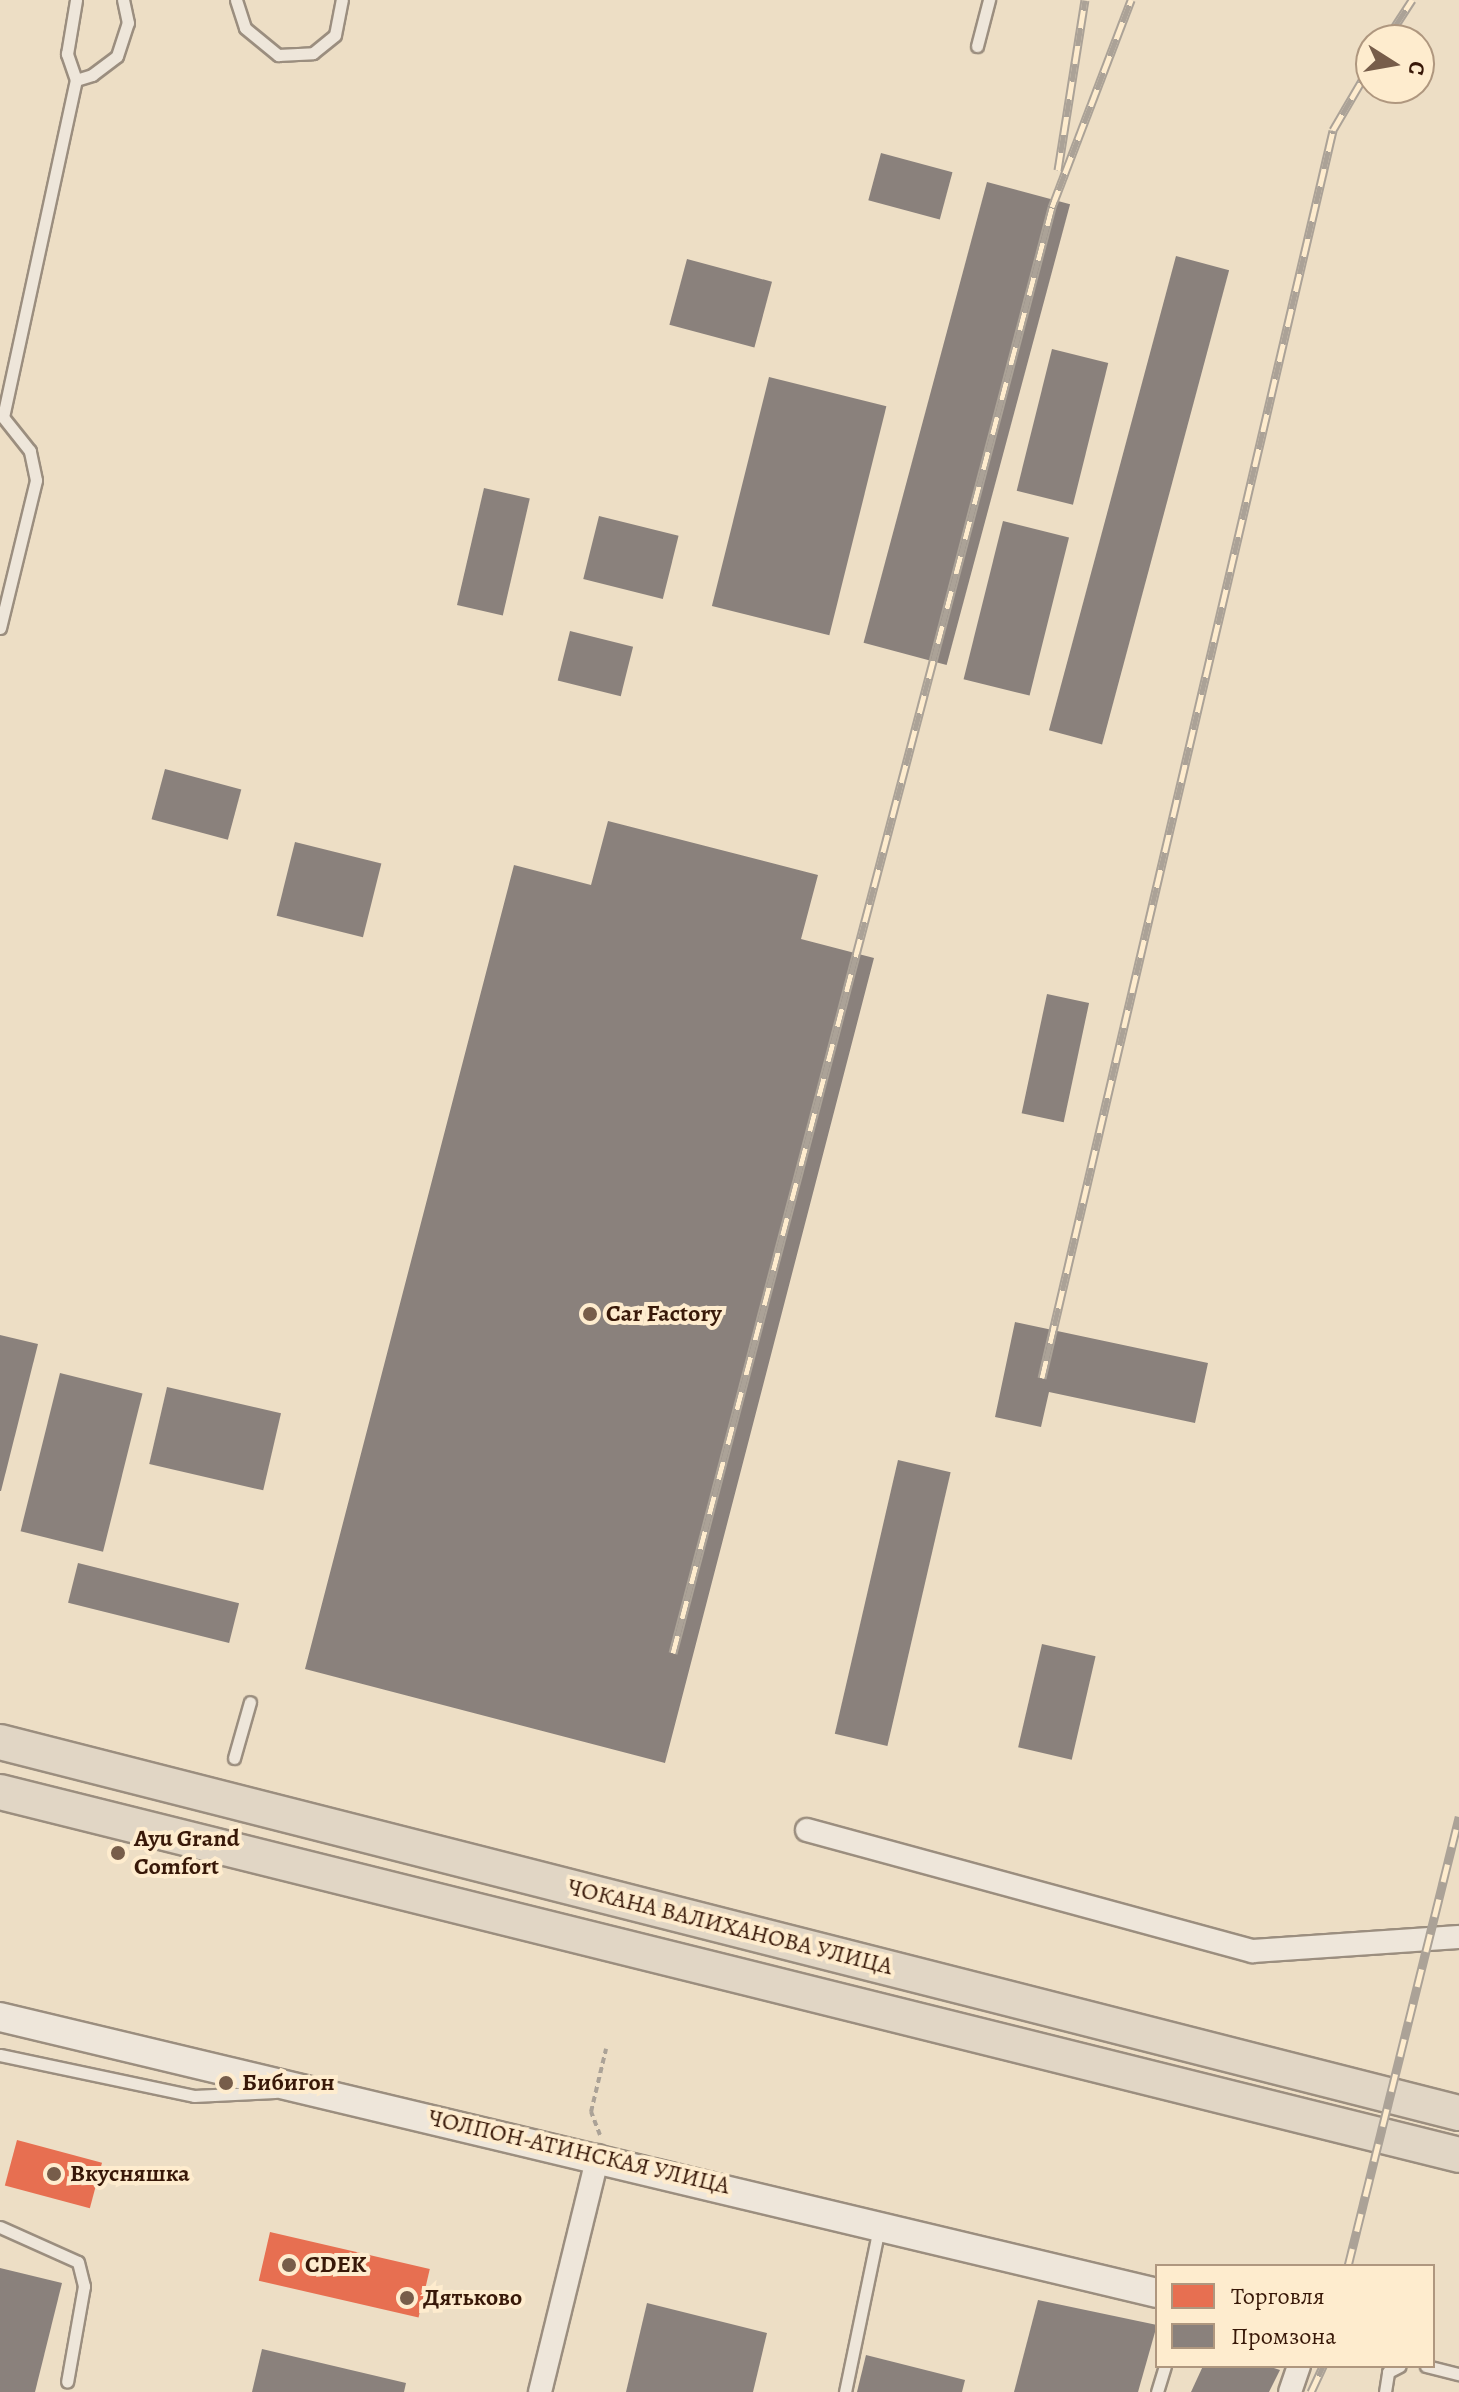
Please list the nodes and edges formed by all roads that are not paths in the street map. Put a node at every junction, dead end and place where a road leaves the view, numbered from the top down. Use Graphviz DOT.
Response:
graph roads {
  1 [pos="76,0"];
  2 [pos="123,0"];
  3 [pos="236,0"];
  4 [pos="342,0"];
  5 [pos="989,0"];
  6 [pos="977,46"];
  7 [pos="76,80"];
  8 [pos="0,628"];
  9 [pos="250,1702"];
  10 [pos="0,1742"];
  11 [pos="234,1758"];
  12 [pos="0,1792"];
  13 [pos="223,1797"];
  14 [pos="807,1830"];
  15 [pos="210,1844"];
  16 [pos="1459,1937"];
  17 [pos="0,2017"];
  18 [pos="0,2055"];
  19 [pos="310,2089"];
  20 [pos="1459,2097"];
  21 [pos="1421,2104"];
  22 [pos="1459,2113"];
  23 [pos="1410,2143"];
  24 [pos="1459,2155"];
  25 [pos="598,2156"];
  26 [pos="1459,2174"];
  27 [pos="880,2225"];
  28 [pos="0,2227"];
  29 [pos="1155,2293"];
  30 [pos="1164,2368"];
  31 [pos="1298,2368"];
  32 [pos="1396,2368"];
  33 [pos="1434,2368"];
  34 [pos="1459,2374"];
  35 [pos="67,2382"];
  36 [pos="540,2392"];
  37 [pos="845,2392"];
  38 [pos="1157,2392"];
  39 [pos="1290,2392"];
  40 [pos="1385,2392"];
  1 -- 7 [label="lane"];
  2 -- 7 [label="lane"];
  3 -- 4 [label="lane"];
  5 -- 6 [label="lane"];
  7 -- 8 [label="lane"];
  9 -- 11 [label="lane"];
  10 -- 13 [label="main road, ЧОКАНА ВАЛИХАНОВА УЛИЦА"];
  12 -- 15 [label="main road, ЧОКАНА ВАЛИХАНОВА УЛИЦА"];
  13 -- 15 [label="main road"];
  13 -- 21 [label="main road, ЧОКАНА ВАЛИХАНОВА УЛИЦА"];
  14 -- 16 [label="street"];
  15 -- 23 [label="main road, ЧОКАНА ВАЛИХАНОВА УЛИЦА"];
  17 -- 19 [label="street, ЧОЛПОН-АТИНСКАЯ УЛИЦА"];
  18 -- 19 [label="lane"];
  19 -- 25 [label="street, ЧОЛПОН-АТИНСКАЯ УЛИЦА"];
  20 -- 21 [label="main road"];
  21 -- 22 [label="main road, ЧОКАНА ВАЛИХАНОВА УЛИЦА"];
  23 -- 24 [label="main road, ЧОКАНА ВАЛИХАНОВА УЛИЦА"];
  23 -- 26 [label="main road"];
  25 -- 27 [label="street, ЧОЛПОН-АТИНСКАЯ УЛИЦА"];
  25 -- 36 [label="street"];
  27 -- 29 [label="street, ЧОЛПОН-АТИНСКАЯ УЛИЦА"];
  27 -- 37 [label="lane"];
  28 -- 35 [label="lane"];
  30 -- 38 [label="lane"];
  31 -- 39 [label="street"];
  32 -- 40 [label="lane"];
  33 -- 34 [label="lane"];
}
